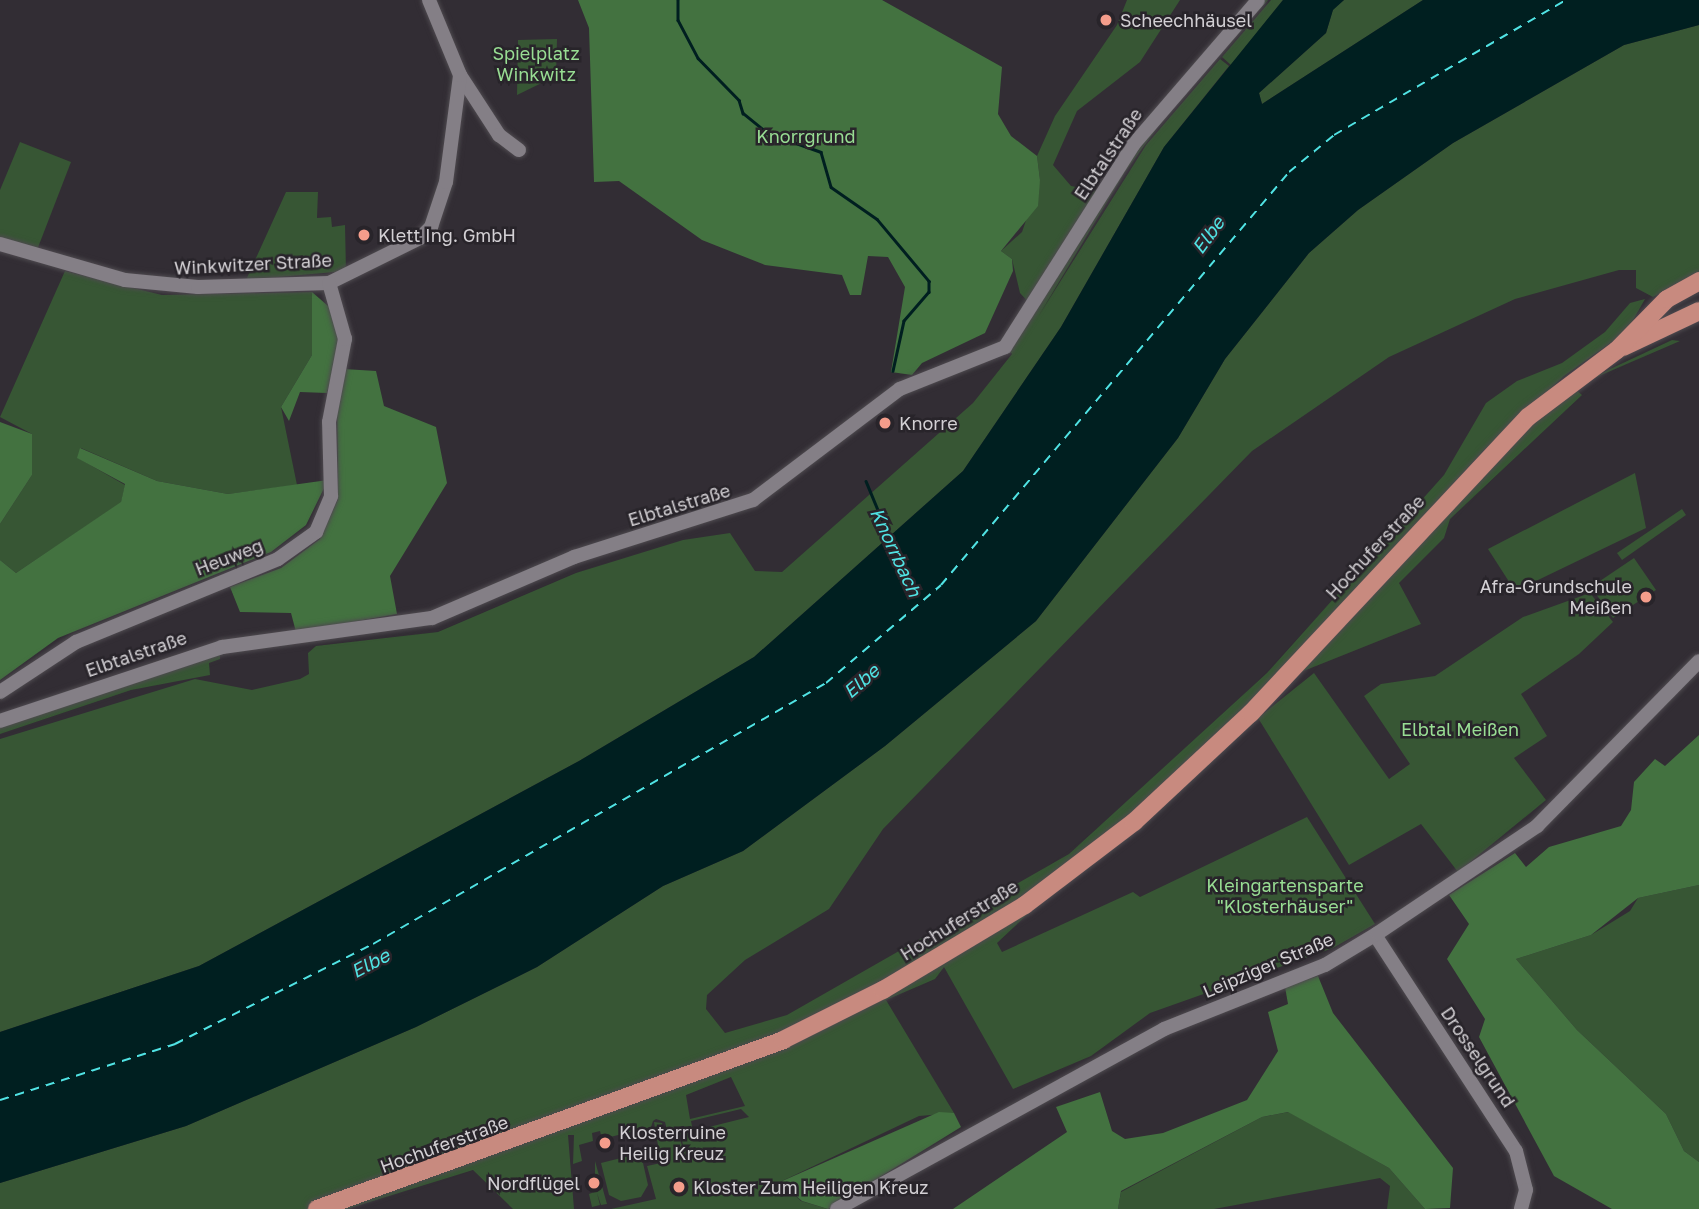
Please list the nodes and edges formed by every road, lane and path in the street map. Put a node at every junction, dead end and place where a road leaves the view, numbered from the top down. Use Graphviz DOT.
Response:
graph roads {
  1 [pos="429,0"];
  2 [pos="1258,0"];
  3 [pos="460,75"];
  4 [pos="519,150"];
  5 [pos="0,244"];
  6 [pos="1699,281"];
  7 [pos="329,283"];
  8 [pos="1697,316"];
  9 [pos="1617,350"];
  10 [pos="1699,661"];
  11 [pos="0,692"];
  12 [pos="0,721"];
  13 [pos="1375,935"];
  14 [pos="317,1209"];
  15 [pos="837,1209"];
  16 [pos="1521,1209"];
  1 -- 3 [label="street, Winkwitzer Straße"];
  2 -- 12 [label="street, Elbtalstraße"];
  3 -- 4 [label="street"];
  3 -- 7 [label="street, Winkwitzer Straße"];
  5 -- 7 [label="street, Winkwitzer Straße"];
  6 -- 9 [label="main road"];
  7 -- 11 [label="street, Heuweg"];
  8 -- 9 [label="main road"];
  9 -- 14 [label="main road, Hochuferstraße"];
  10 -- 13 [label="street, Leipziger Straße"];
  13 -- 15 [label="street, Leipziger Straße"];
  13 -- 16 [label="street, Drosselgrund"];
}
